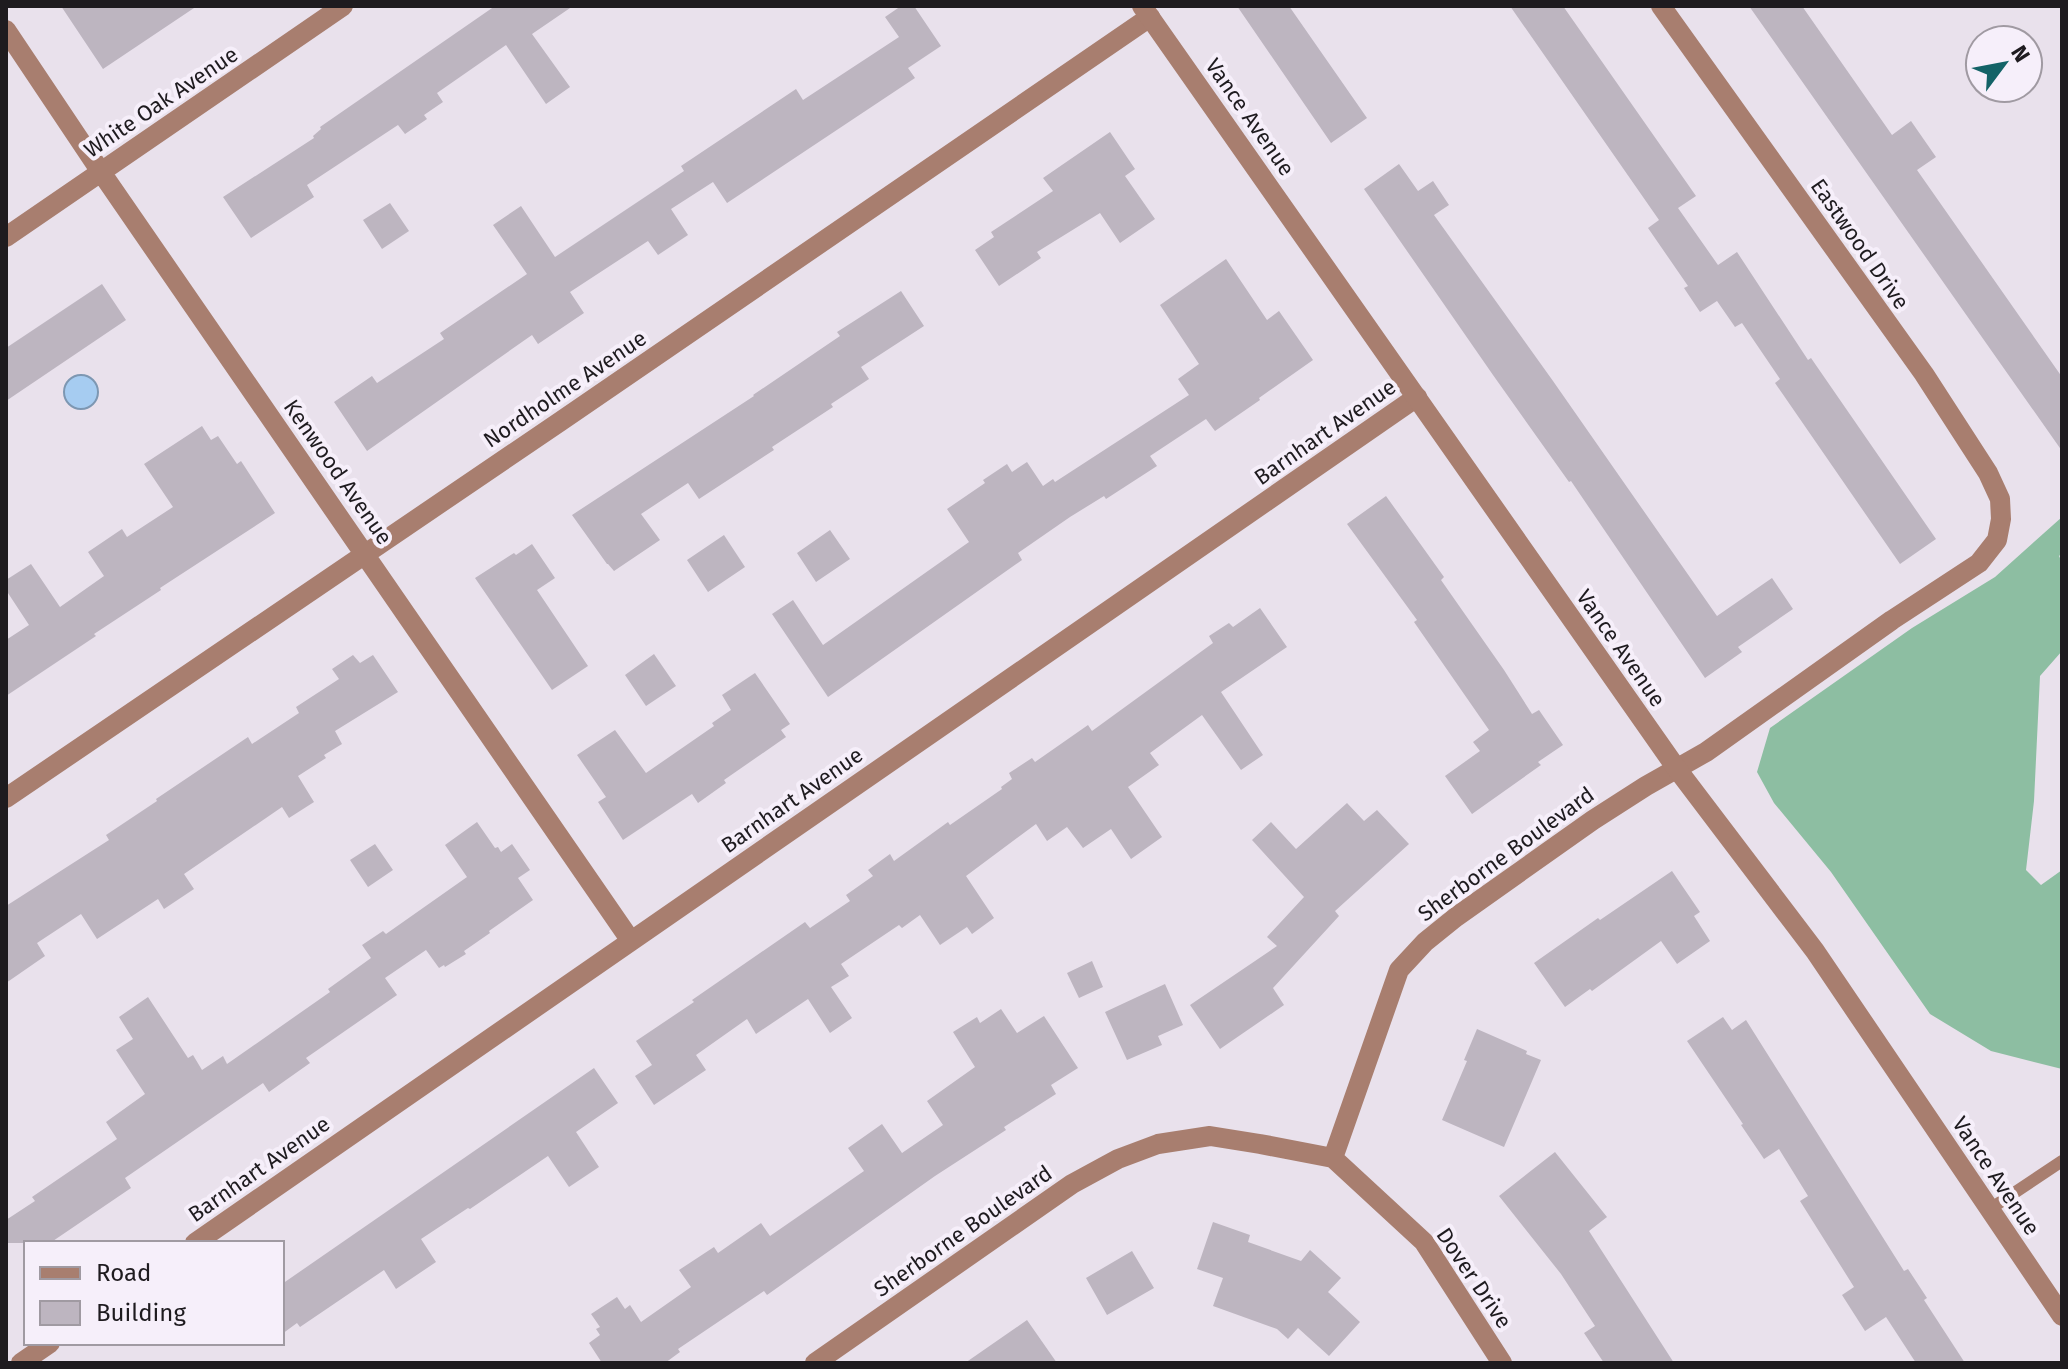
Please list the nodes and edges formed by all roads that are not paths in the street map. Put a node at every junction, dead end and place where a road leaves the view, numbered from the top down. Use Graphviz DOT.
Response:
graph roads {
  1 [pos="343,6"];
  2 [pos="1661,6"];
  3 [pos="1146,11"];
  4 [pos="6,30"];
  5 [pos="101,172"];
  6 [pos="6,237"];
  7 [pos="1417,397"];
  8 [pos="2001,519"];
  9 [pos="365,555"];
  10 [pos="1677,769"];
  11 [pos="6,798"];
  12 [pos="631,941"];
  13 [pos="1333,1158"];
  14 [pos="2062,1161"];
  15 [pos="1990,1209"];
  16 [pos="198,1241"];
  17 [pos="2062,1316"];
  18 [pos="47,1345"];
  19 [pos="21,1363"];
  20 [pos="815,1363"];
  21 [pos="1502,1363"];
  1 -- 5 [label="street, White Oak Avenue"];
  2 -- 8 [label="street, Eastwood Drive"];
  3 -- 7 [label="street, Vance Avenue"];
  3 -- 9 [label="street, Nordholme Avenue"];
  4 -- 5 [label="street, Kenwood Avenue"];
  5 -- 6 [label="street, White Oak Avenue"];
  5 -- 9 [label="street, Kenwood Avenue"];
  7 -- 10 [label="street, Vance Avenue"];
  7 -- 12 [label="street, Barnhart Avenue"];
  8 -- 10 [label="street, Sherborne Boulevard"];
  9 -- 11 [label="street, Nordholme Avenue"];
  9 -- 12 [label="street, Kenwood Avenue"];
  10 -- 13 [label="street, Sherborne Boulevard"];
  10 -- 15 [label="street, Vance Avenue"];
  12 -- 16 [label="street, Barnhart Avenue"];
  13 -- 20 [label="street, Sherborne Boulevard"];
  13 -- 21 [label="street, Dover Drive"];
  14 -- 15 [label="lane"];
  15 -- 17 [label="street, Vance Avenue"];
  18 -- 19 [label="street"];
}
